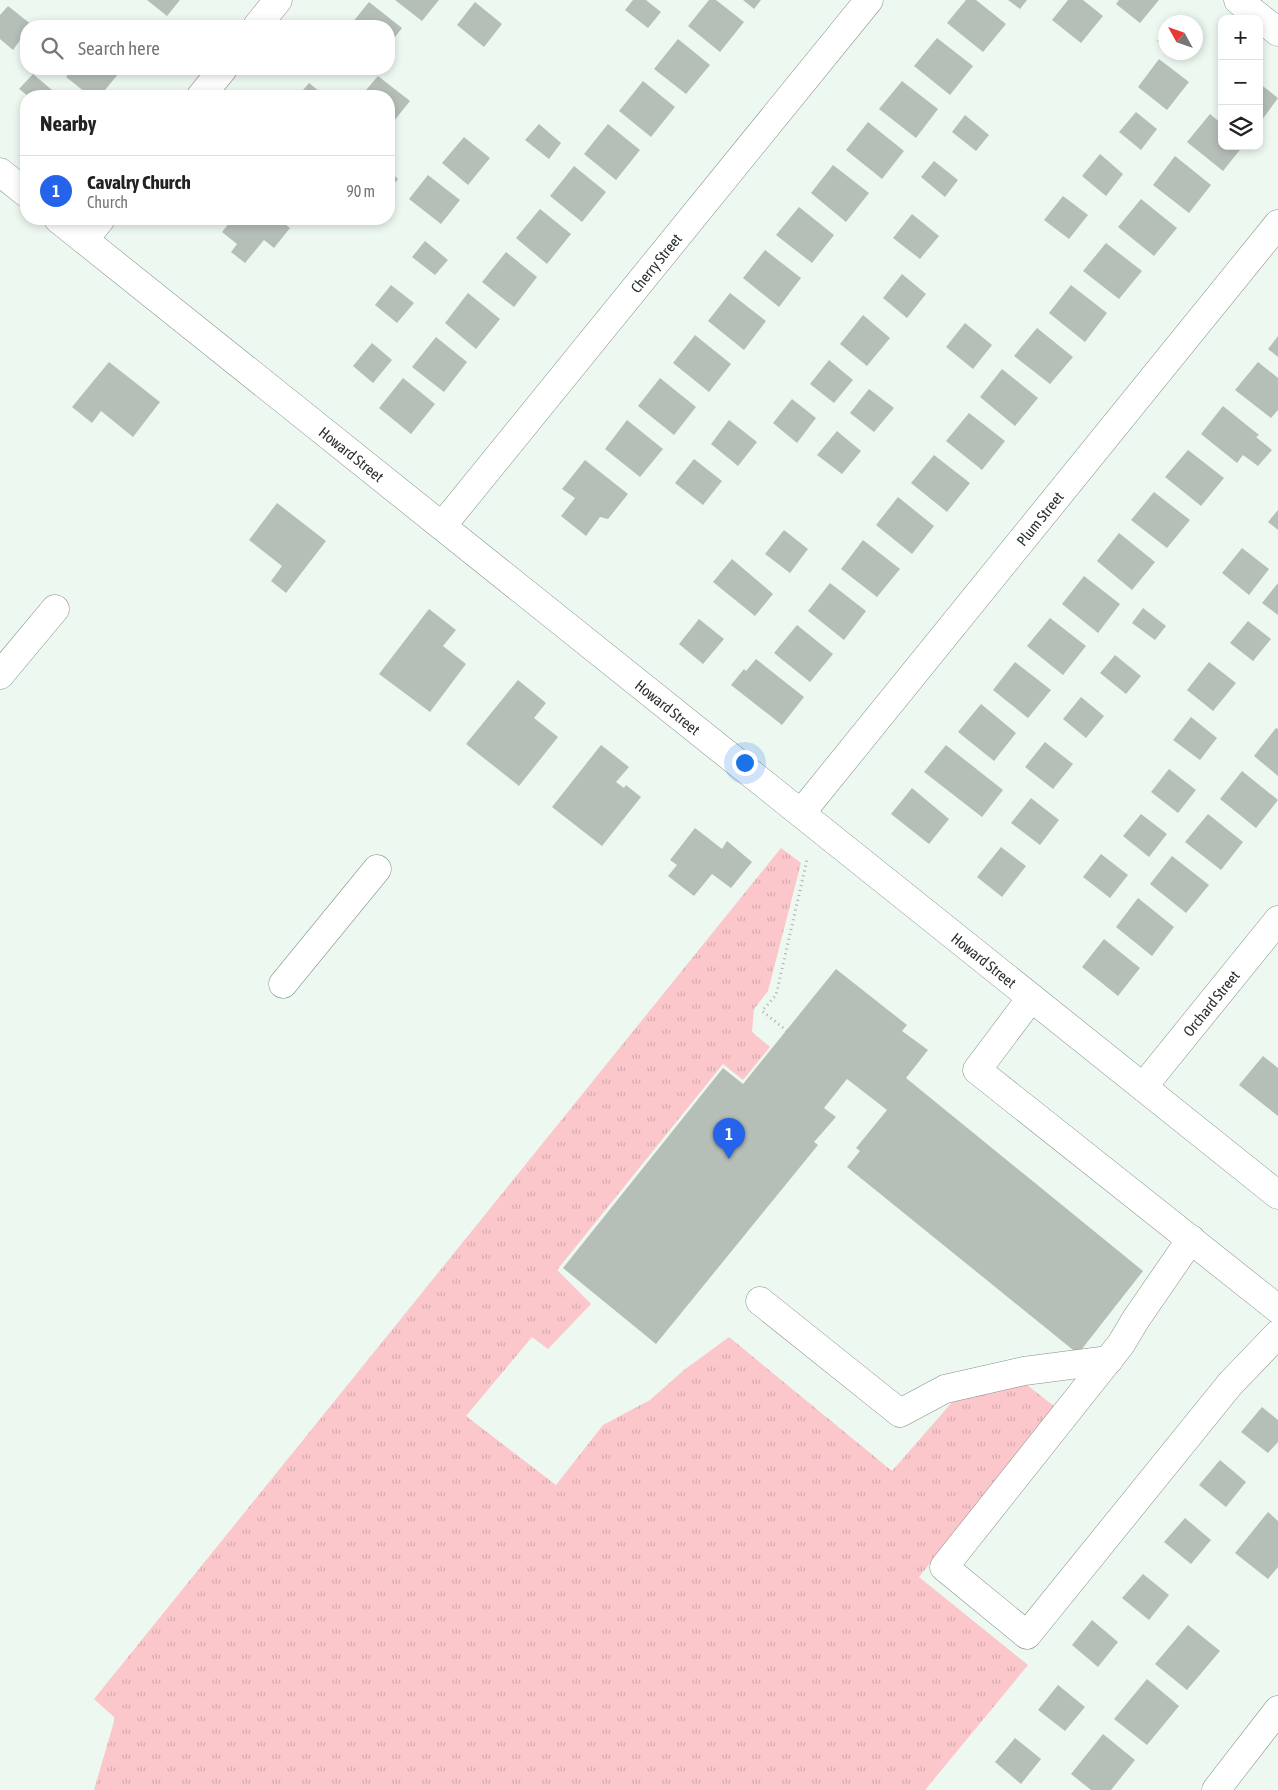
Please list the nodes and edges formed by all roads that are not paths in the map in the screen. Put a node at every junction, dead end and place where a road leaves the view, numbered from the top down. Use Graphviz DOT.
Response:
graph roads {
  1 [pos="278,0"];
  2 [pos="869,0"];
  3 [pos="1238,0"];
  4 [pos="262,20"];
  5 [pos="1278,32"];
  6 [pos="218,75"];
  7 [pos="205,90"];
  8 [pos="0,172"];
  9 [pos="20,188"];
  10 [pos="1278,224"];
  11 [pos="65,225"];
  12 [pos="97,225"];
  13 [pos="84,240"];
  14 [pos="442,526"];
  15 [pos="55,609"];
  16 [pos="0,676"];
  17 [pos="801,813"];
  18 [pos="377,868"];
  19 [pos="1278,920"];
  20 [pos="283,984"];
  21 [pos="1032,998"];
  22 [pos="1143,1087"];
  23 [pos="1278,1195"];
  24 [pos="1191,1239"];
  25 [pos="760,1301"];
  26 [pos="1276,1302"];
  27 [pos="1278,1334"];
  28 [pos="1109,1360"];
  29 [pos="1278,1710"];
  30 [pos="1216,1790"];
  1 -- 4 [label="street"];
  2 -- 14 [label="street, Cherry Street"];
  3 -- 5 [label="street"];
  6 -- 7 [label="street"];
  8 -- 9 [label="street"];
  10 -- 17 [label="street, Plum Street"];
  11 -- 13 [label="street, Howard Street"];
  12 -- 13 [label="street"];
  13 -- 14 [label="street, Howard Street"];
  14 -- 17 [label="street, Howard Street"];
  15 -- 16 [label="street"];
  17 -- 21 [label="street, Howard Street"];
  18 -- 20 [label="street"];
  19 -- 22 [label="street, Orchard Street"];
  21 -- 22 [label="street, Howard Street"];
  21 -- 24 [label="street"];
  22 -- 23 [label="street, Howard Street"];
  24 -- 26 [label="street"];
  24 -- 28 [label="street"];
  25 -- 28 [label="street"];
  27 -- 28 [label="street"];
  29 -- 30 [label="street"];
}
